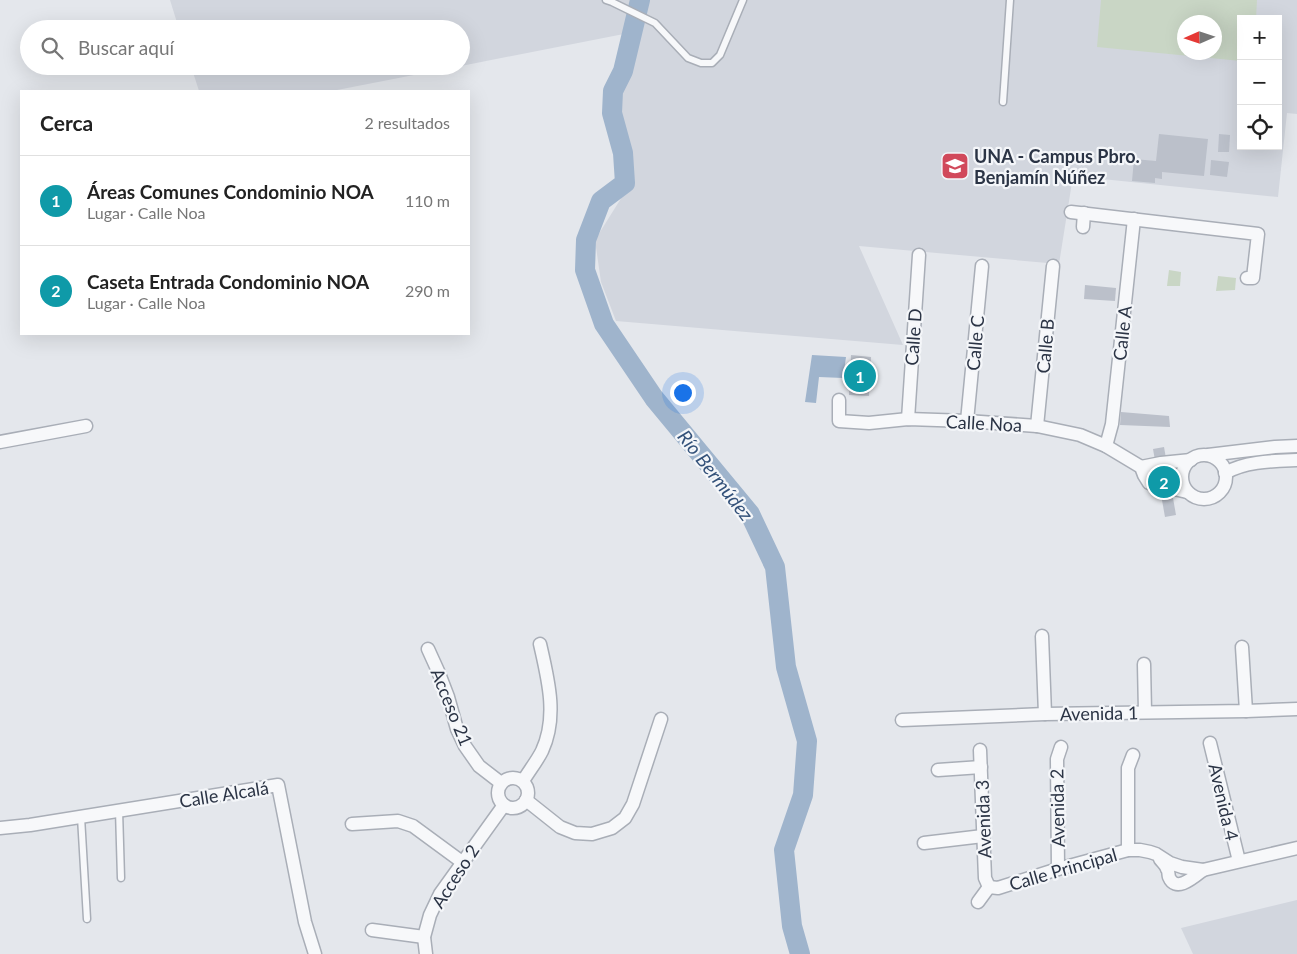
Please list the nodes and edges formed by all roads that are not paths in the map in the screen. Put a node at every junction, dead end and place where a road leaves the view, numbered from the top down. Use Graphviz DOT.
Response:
graph roads {
  1 [pos="743,0"];
  2 [pos="1010,0"];
  3 [pos="609,1"];
  4 [pos="1003,102"];
  5 [pos="1071,212"];
  6 [pos="1084,213"];
  7 [pos="1134,219"];
  8 [pos="1083,227"];
  9 [pos="919,255"];
  10 [pos="982,266"];
  11 [pos="1052,266"];
  12 [pos="1247,278"];
  13 [pos="839,400"];
  14 [pos="908,419"];
  15 [pos="967,421"];
  16 [pos="86,426"];
  17 [pos="1037,426"];
  18 [pos="0,442"];
  19 [pos="1106,446"];
  20 [pos="1297,446"];
  21 [pos="1205,456"];
  22 [pos="1191,460"];
  23 [pos="1297,460"];
  24 [pos="1141,467"];
  25 [pos="1225,473"];
  26 [pos="1187,492"];
  27 [pos="1042,636"];
  28 [pos="540,644"];
  29 [pos="1242,647"];
  30 [pos="428,649"];
  31 [pos="1144,664"];
  32 [pos="1297,709"];
  33 [pos="1246,711"];
  34 [pos="1145,712"];
  35 [pos="1044,714"];
  36 [pos="661,719"];
  37 [pos="902,720"];
  38 [pos="1210,743"];
  39 [pos="1062,748"];
  40 [pos="980,750"];
  41 [pos="1133,754"];
  42 [pos="981,767"];
  43 [pos="938,770"];
  44 [pos="523,781"];
  45 [pos="501,783"];
  46 [pos="526,800"];
  47 [pos="504,804"];
  48 [pos="119,810"];
  49 [pos="81,817"];
  50 [pos="352,824"];
  51 [pos="0,828"];
  52 [pos="983,836"];
  53 [pos="924,843"];
  54 [pos="1297,848"];
  55 [pos="1128,850"];
  56 [pos="1238,861"];
  57 [pos="462,862"];
  58 [pos="1058,869"];
  59 [pos="121,878"];
  60 [pos="988,887"];
  61 [pos="978,902"];
  62 [pos="87,919"];
  63 [pos="372,930"];
  64 [pos="424,936"];
  65 [pos="315,954"];
  66 [pos="426,954"];
  1 -- 3 [label="lane"];
  2 -- 4 [label="lane"];
  5 -- 6 [label="street"];
  6 -- 7 [label="street"];
  6 -- 8 [label="street"];
  7 -- 12 [label="street"];
  7 -- 19 [label="street, Calle A"];
  9 -- 14 [label="street, Calle D"];
  10 -- 15 [label="street, Calle C"];
  11 -- 17 [label="street, Calle B"];
  13 -- 14 [label="street, Calle Noa"];
  14 -- 15 [label="street, Calle Noa"];
  15 -- 17 [label="street, Calle Noa"];
  16 -- 18 [label="street"];
  17 -- 19 [label="street, Calle Noa"];
  19 -- 24 [label="street, Calle Noa"];
  20 -- 21 [label="street"];
  21 -- 22 [label="street"];
  21 -- 25 [label="street"];
  22 -- 24 [label="street"];
  22 -- 26 [label="street"];
  23 -- 25 [label="street"];
  24 -- 26 [label="street, Calle Noa"];
  25 -- 26 [label="street"];
  27 -- 35 [label="street"];
  28 -- 44 [label="street"];
  29 -- 33 [label="street"];
  30 -- 45 [label="street, Acceso 21"];
  31 -- 34 [label="street"];
  32 -- 33 [label="street, Avenida 1"];
  33 -- 34 [label="street, Avenida 1"];
  34 -- 35 [label="street, Avenida 1"];
  35 -- 37 [label="street, Avenida 1"];
  36 -- 46 [label="street"];
  38 -- 56 [label="street, Avenida 4"];
  39 -- 58 [label="street, Avenida 2"];
  40 -- 42 [label="street, Avenida 3"];
  41 -- 55 [label="street"];
  42 -- 43 [label="street"];
  42 -- 52 [label="street, Avenida 3"];
  44 -- 45 [label="street"];
  44 -- 46 [label="street"];
  45 -- 47 [label="street"];
  46 -- 47 [label="street"];
  47 -- 57 [label="street, Acceso 2"];
  48 -- 49 [label="street, Calle Alcalá"];
  48 -- 59 [label="lane"];
  48 -- 65 [label="street, Calle Alcalá"];
  49 -- 51 [label="street, Calle Alcalá"];
  49 -- 62 [label="lane"];
  50 -- 57 [label="street"];
  52 -- 53 [label="street"];
  52 -- 60 [label="street, Avenida 3"];
  54 -- 56 [label="street, Calle Principal"];
  55 -- 56 [label="street, Calle Principal"];
  55 -- 58 [label="street, Calle Principal"];
  57 -- 64 [label="street, Acceso 2"];
  58 -- 60 [label="street, Calle Principal"];
  60 -- 61 [label="street, Calle Principal"];
  63 -- 64 [label="street"];
  64 -- 66 [label="street, Acceso 2"];
}
